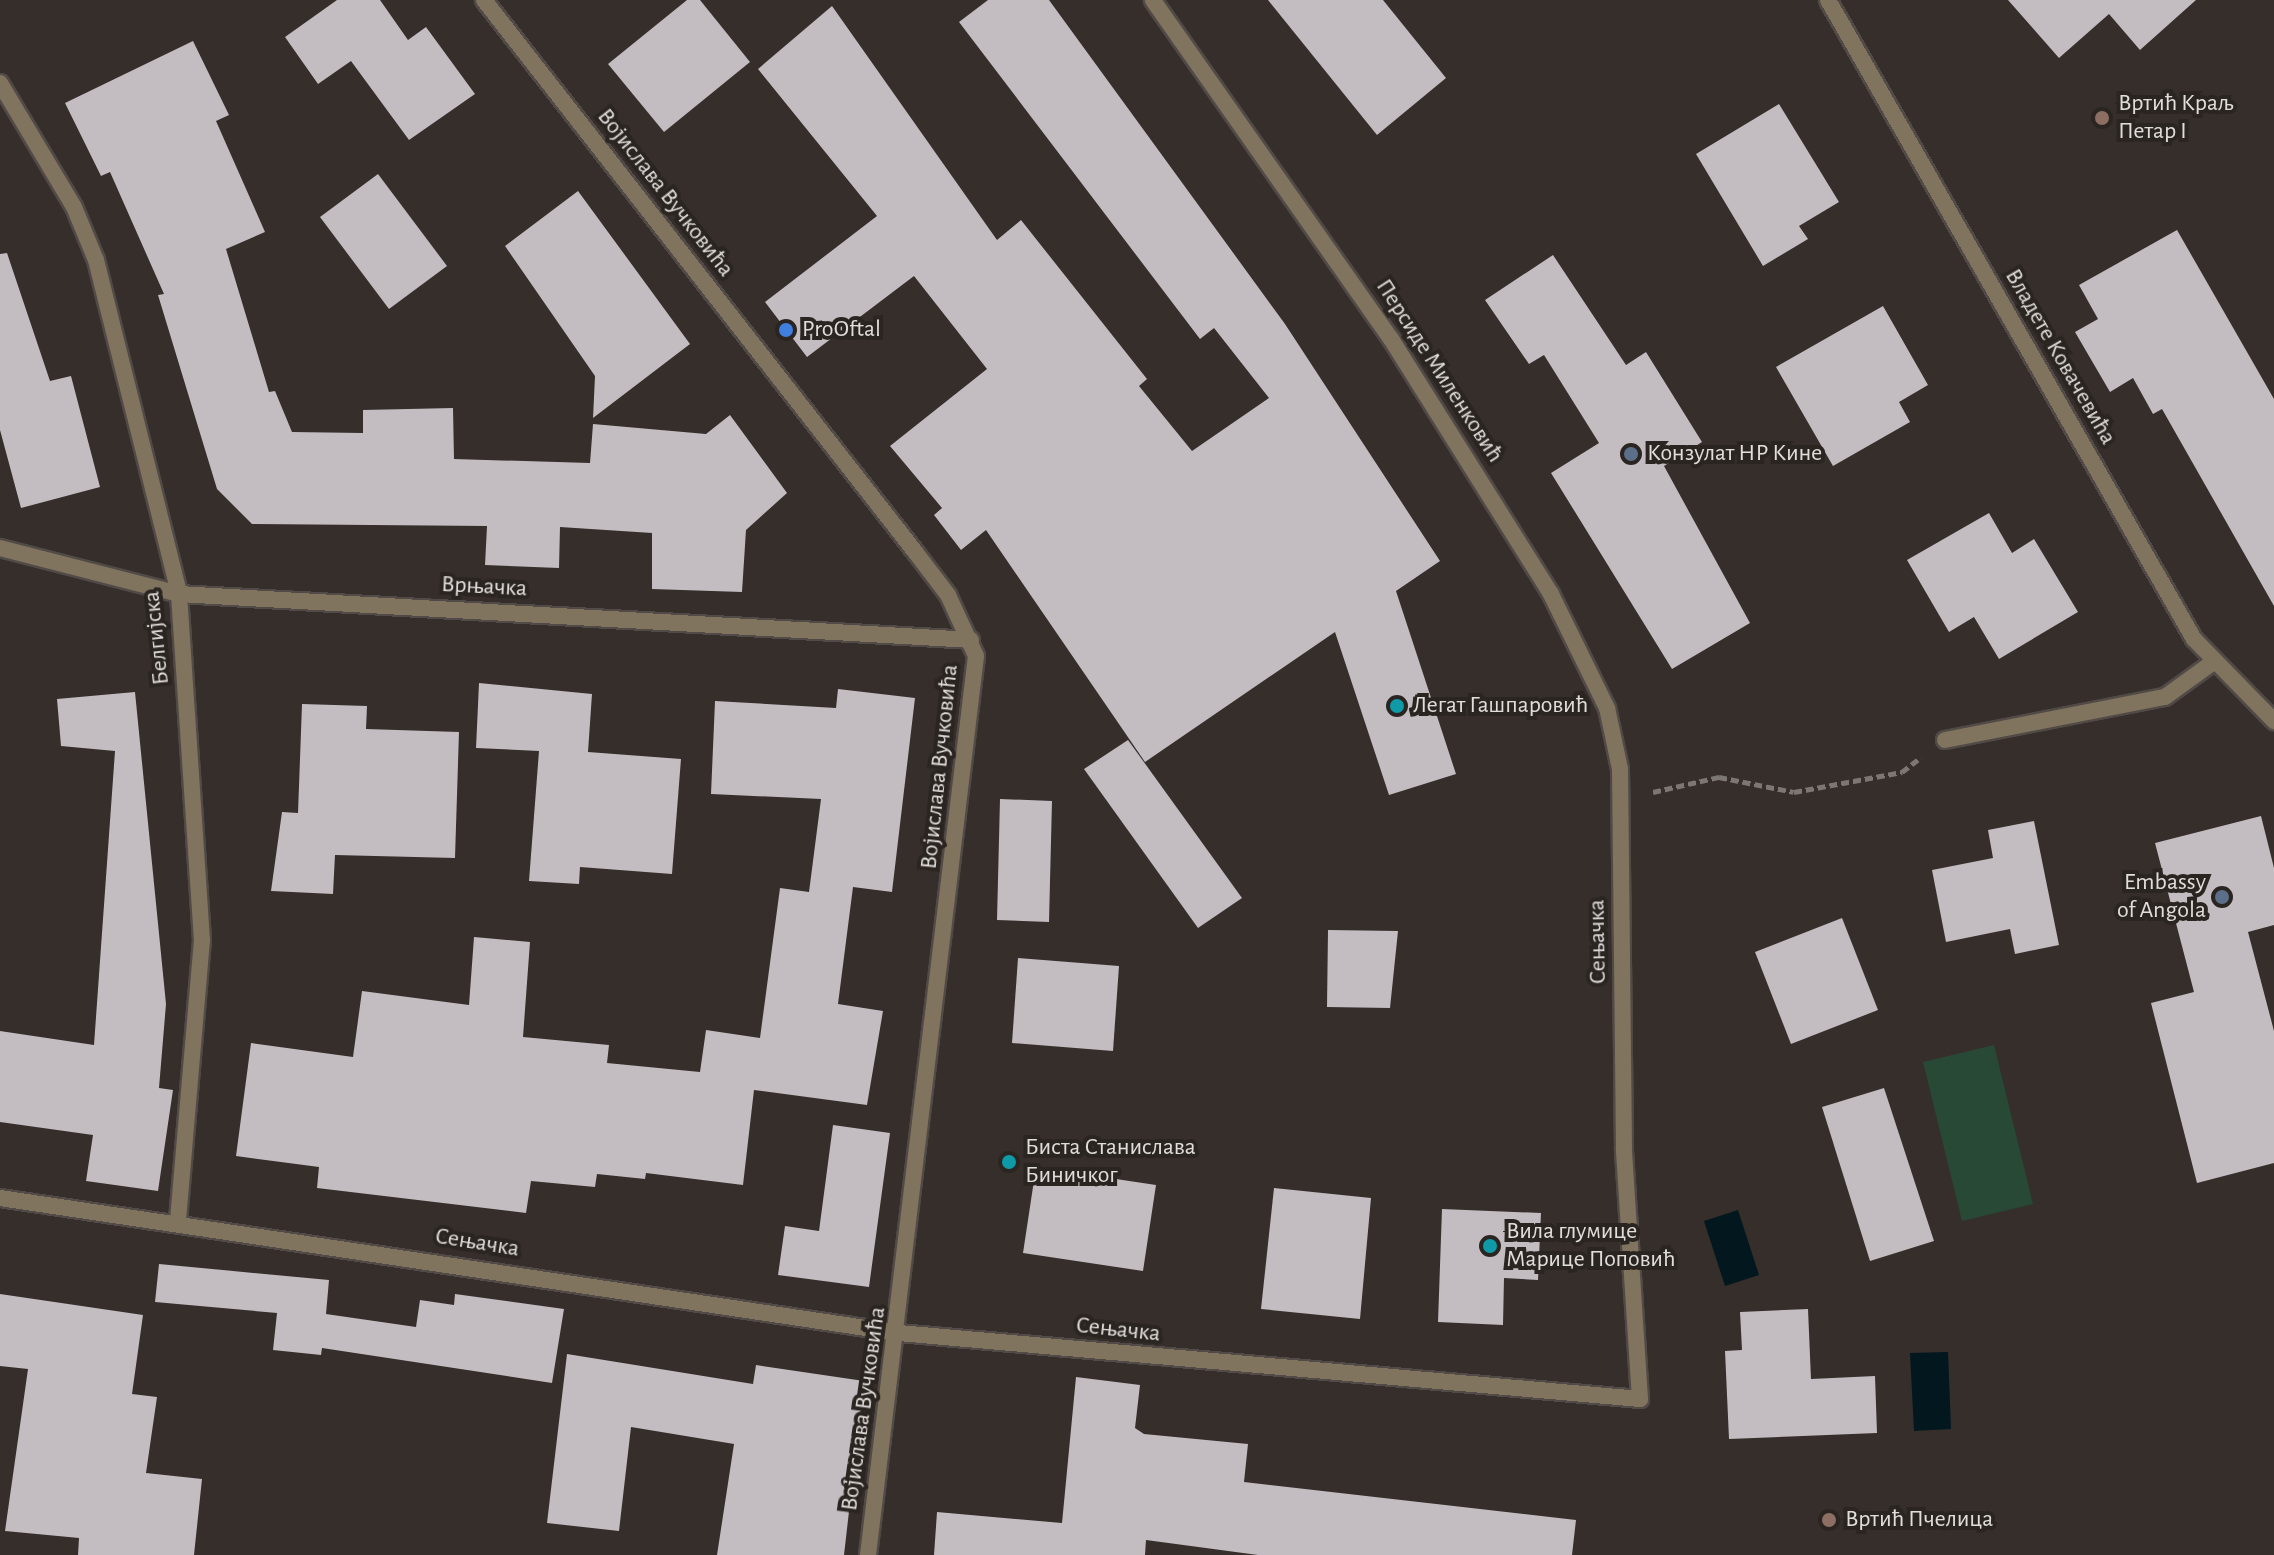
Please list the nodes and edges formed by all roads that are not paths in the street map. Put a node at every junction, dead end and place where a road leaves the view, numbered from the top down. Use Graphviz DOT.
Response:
graph roads {
  1 [pos="484,0"];
  2 [pos="1153,0"];
  3 [pos="1828,0"];
  4 [pos="0,83"];
  5 [pos="0,548"];
  6 [pos="179,594"];
  7 [pos="971,640"];
  8 [pos="2212,663"];
  9 [pos="2274,721"];
  10 [pos="1945,740"];
  11 [pos="1621,799"];
  12 [pos="0,1198"];
  13 [pos="178,1221"];
  14 [pos="899,1333"];
  15 [pos="868,1555"];
  1 -- 7 [label="street, Војислава Вучковића"];
  2 -- 11 [label="street, Персиде Миленковић"];
  3 -- 8 [label="street, Владете Ковачевића"];
  4 -- 6 [label="street, Белгијска"];
  5 -- 6 [label="street, Врњачка"];
  6 -- 7 [label="street, Врњачка"];
  6 -- 13 [label="street, Белгијска"];
  7 -- 14 [label="street, Војислава Вучковића"];
  8 -- 9 [label="street, Владете Ковачевића"];
  8 -- 10 [label="street"];
  11 -- 14 [label="street, Сењачка"];
  12 -- 13 [label="street, Сењачка"];
  13 -- 14 [label="street, Сењачка"];
  14 -- 15 [label="street, Војислава Вучковића"];
}
